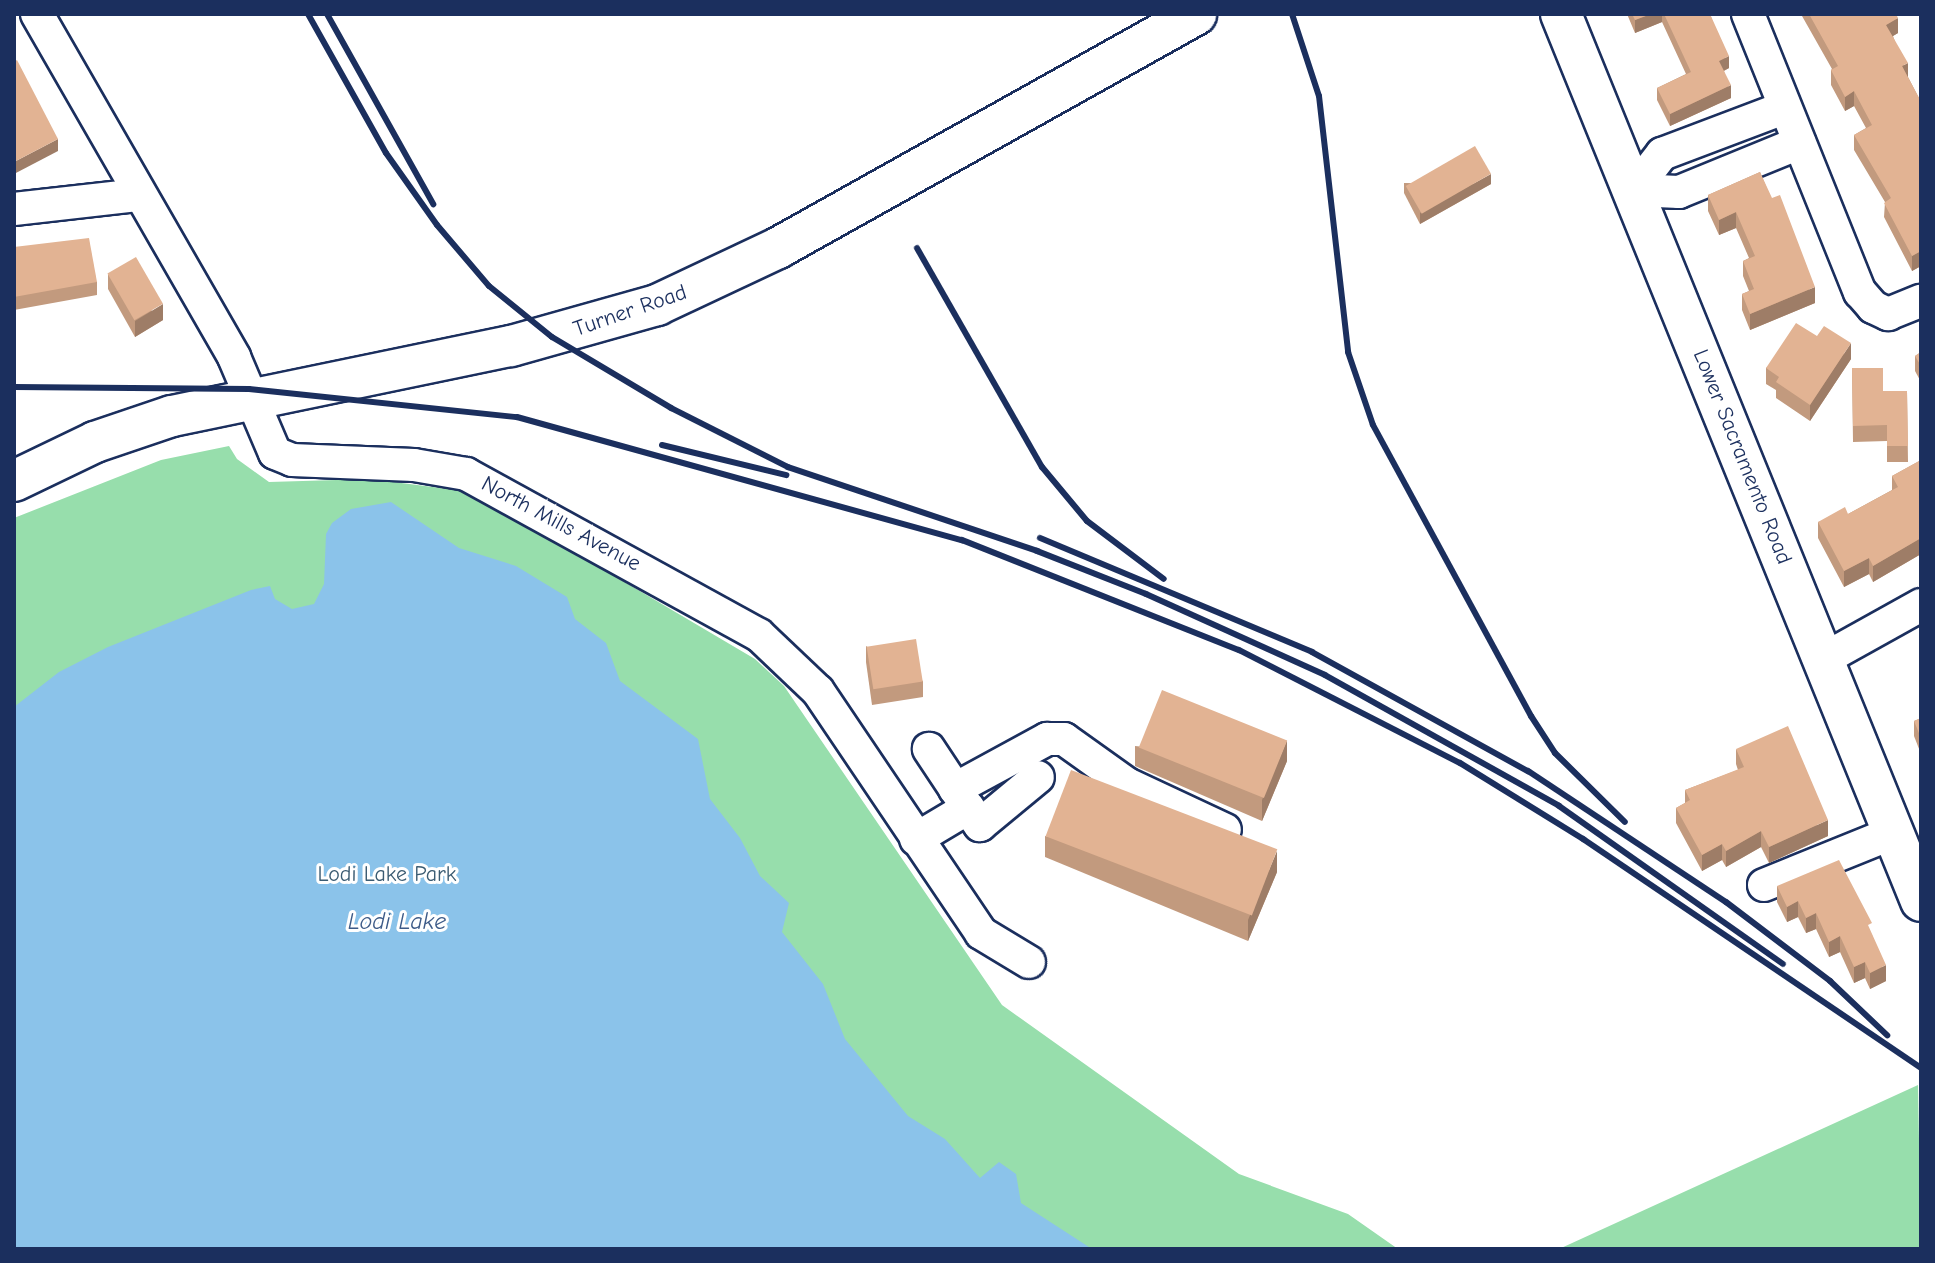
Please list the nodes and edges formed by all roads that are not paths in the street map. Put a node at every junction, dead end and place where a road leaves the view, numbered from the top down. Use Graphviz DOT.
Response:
graph roads {
  1 [pos="37,14"];
  2 [pos="1196,14"];
  3 [pos="1561,14"];
  4 [pos="1748,14"];
  5 [pos="1784,108"];
  6 [pos="1799,143"];
  7 [pos="1634,190"];
  8 [pos="139,195"];
  9 [pos="14,209"];
  10 [pos="1921,301"];
  11 [pos="253,397"];
  12 [pos="14,481"];
  13 [pos="1921,605"];
  14 [pos="1824,659"];
  15 [pos="929,749"];
  16 [pos="1038,777"];
  17 [pos="962,798"];
  18 [pos="1225,830"];
  19 [pos="1893,833"];
  20 [pos="916,839"];
  21 [pos="1764,885"];
  22 [pos="1921,901"];
  23 [pos="1029,962"];
  1 -- 8 [label="street, North Mills Avenue"];
  2 -- 11 [label="main road, Turner Road"];
  3 -- 7 [label="main road, Lower Sacramento Road"];
  4 -- 5 [label="street"];
  5 -- 6 [label="street"];
  5 -- 7 [label="street"];
  6 -- 7 [label="street"];
  6 -- 10 [label="street"];
  7 -- 14 [label="main road, Lower Sacramento Road"];
  8 -- 9 [label="street"];
  8 -- 11 [label="street, North Mills Avenue"];
  11 -- 12 [label="main road, Turner Road"];
  11 -- 20 [label="street, North Mills Avenue"];
  13 -- 14 [label="street"];
  14 -- 19 [label="main road, Lower Sacramento Road"];
  15 -- 17 [label="street"];
  16 -- 17 [label="street"];
  17 -- 18 [label="street"];
  17 -- 20 [label="street"];
  19 -- 21 [label="street"];
  19 -- 22 [label="main road, Lower Sacramento Road"];
  20 -- 23 [label="street, North Mills Avenue"];
}
